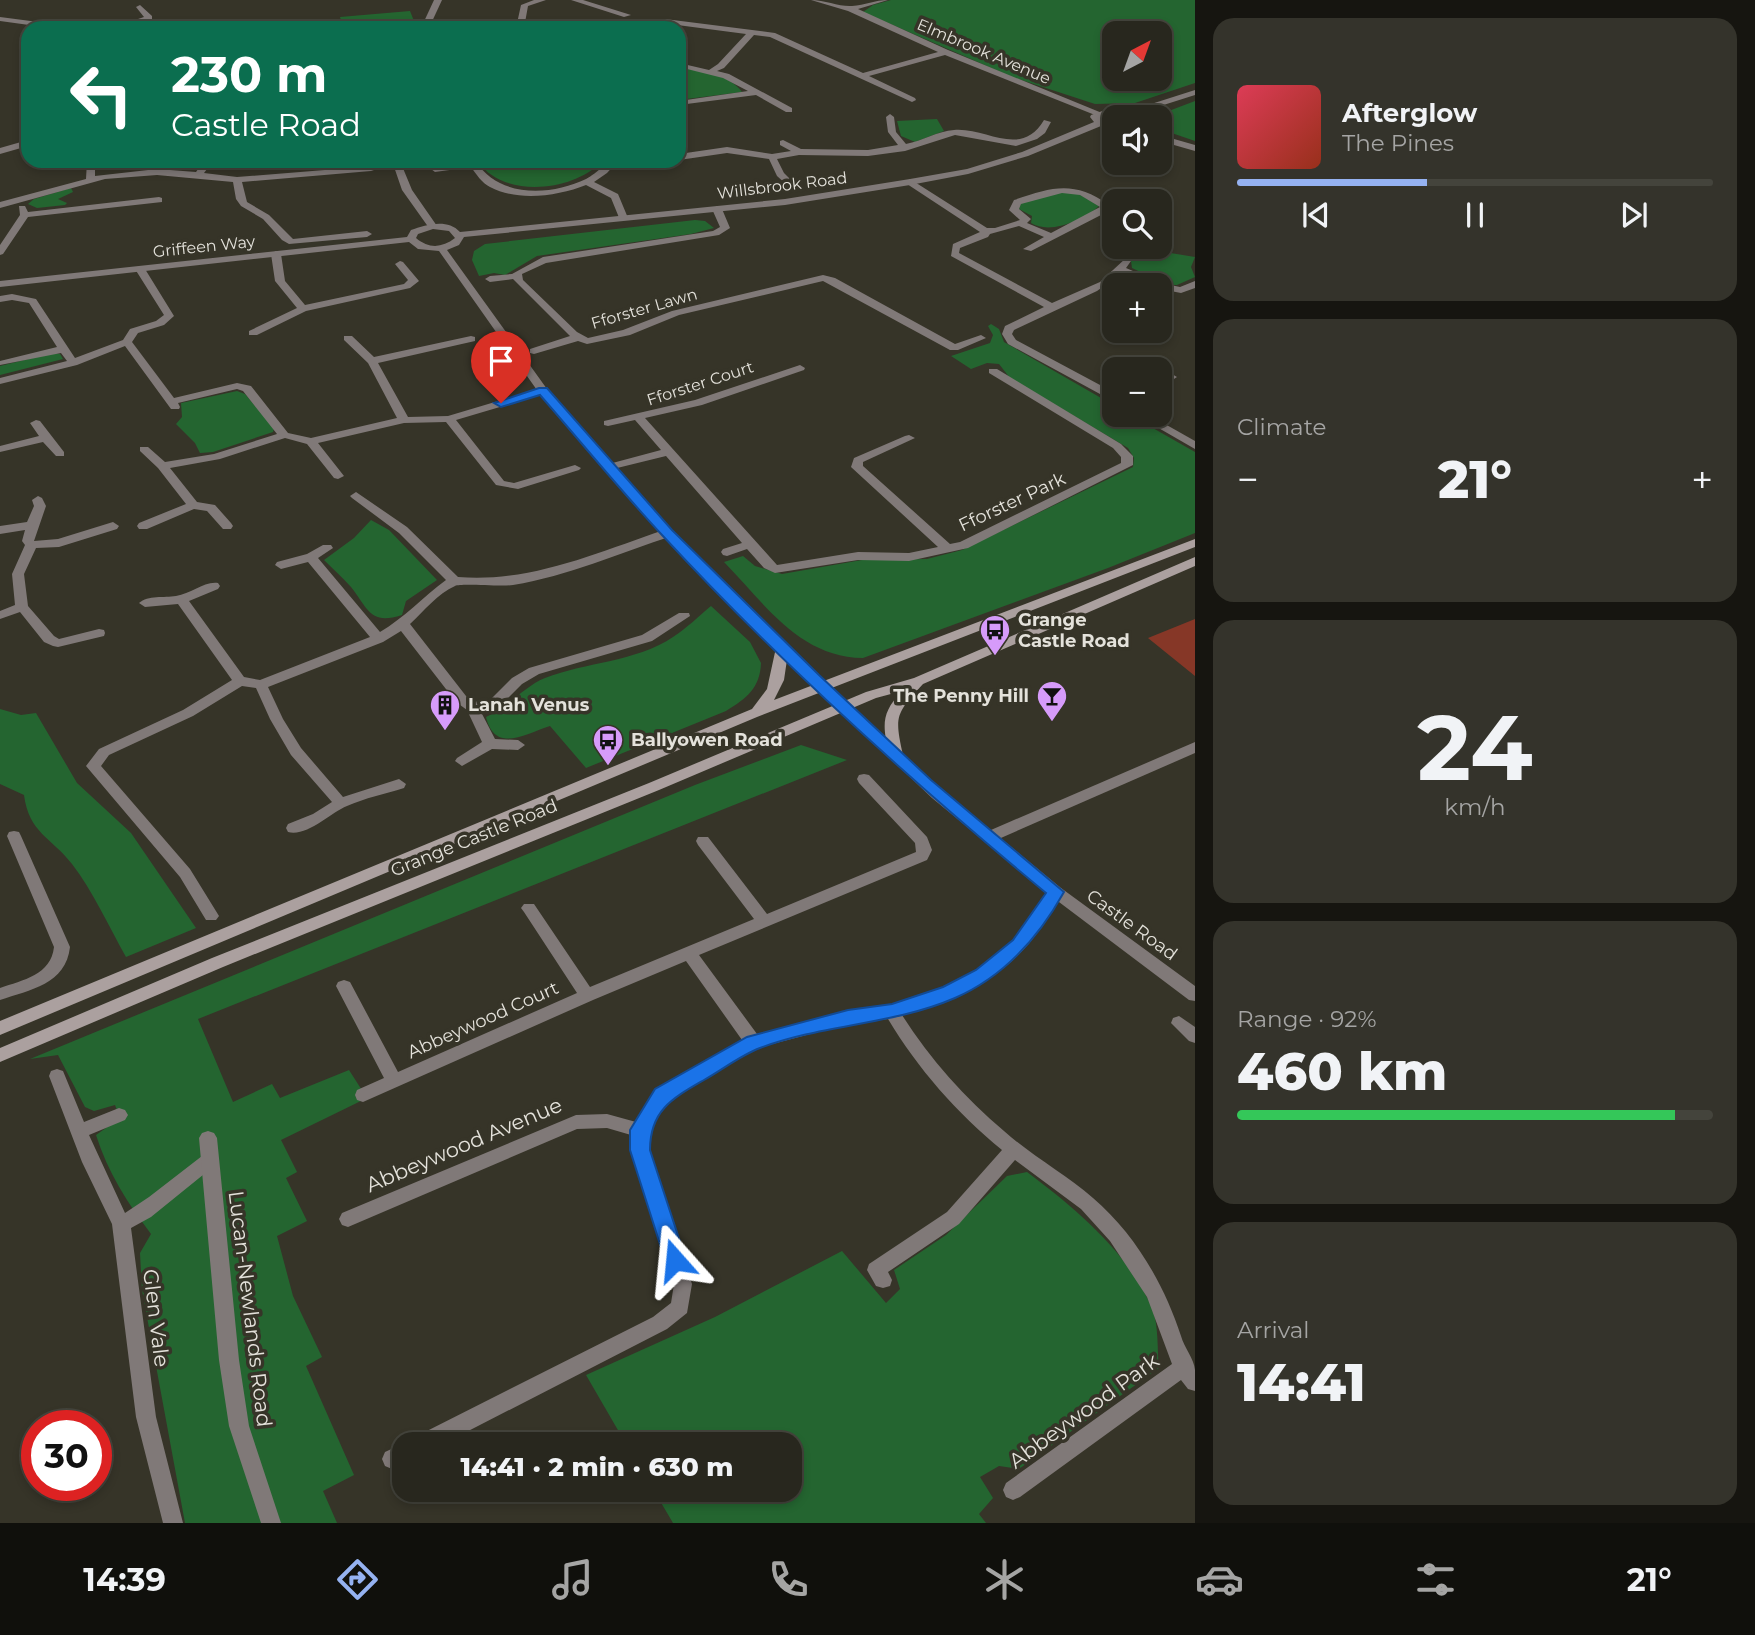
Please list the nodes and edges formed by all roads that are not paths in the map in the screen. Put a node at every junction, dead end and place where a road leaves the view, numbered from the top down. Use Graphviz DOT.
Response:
graph roads {
  1 [pos="438,0"];
  2 [pos="542,0"];
  3 [pos="575,0"];
  4 [pos="815,0"];
  5 [pos="884,0"];
  6 [pos="526,1"];
  7 [pos="140,7"];
  8 [pos="855,11"];
  9 [pos="627,15"];
  10 [pos="0,19"];
  11 [pos="139,21"];
  12 [pos="428,21"];
  13 [pos="522,21"];
  14 [pos="21,22"];
  15 [pos="686,24"];
  16 [pos="752,32"];
  17 [pos="945,52"];
  18 [pos="686,66"];
  19 [pos="712,71"];
  20 [pos="862,76"];
  21 [pos="1195,92"];
  22 [pos="755,93"];
  23 [pos="912,100"];
  24 [pos="686,102"];
  25 [pos="1158,105"];
  26 [pos="789,110"];
  27 [pos="890,117"];
  28 [pos="1099,118"];
  29 [pos="1102,118"];
  30 [pos="1102,120"];
  31 [pos="1047,122"];
  32 [pos="1172,141"];
  33 [pos="783,143"];
  34 [pos="21,145"];
  35 [pos="905,148"];
  36 [pos="1195,148"];
  37 [pos="0,151"];
  38 [pos="799,152"];
  39 [pos="686,156"];
  40 [pos="772,157"];
  41 [pos="91,168"];
  42 [pos="204,168"];
  43 [pos="371,168"];
  44 [pos="399,168"];
  45 [pos="440,168"];
  46 [pos="477,168"];
  47 [pos="605,168"];
  48 [pos="435,169"];
  49 [pos="198,175"];
  50 [pos="90,179"];
  51 [pos="237,180"];
  52 [pos="587,182"];
  53 [pos="910,182"];
  54 [pos="795,189"];
  55 [pos="70,198"];
  56 [pos="159,200"];
  57 [pos="18,201"];
  58 [pos="0,205"];
  59 [pos="78,209"];
  60 [pos="717,209"];
  61 [pos="25,215"];
  62 [pos="623,218"];
  63 [pos="1019,223"];
  64 [pos="432,226"];
  65 [pos="985,231"];
  66 [pos="367,234"];
  67 [pos="459,234"];
  68 [pos="1052,237"];
  69 [pos="411,239"];
  70 [pos="441,248"];
  71 [pos="1028,249"];
  72 [pos="0,252"];
  73 [pos="276,254"];
  74 [pos="400,264"];
  75 [pos="140,269"];
  76 [pos="1114,273"];
  77 [pos="1136,273"];
  78 [pos="517,276"];
  79 [pos="490,279"];
  80 [pos="1102,282"];
  81 [pos="0,284"];
  82 [pos="1195,284"];
  83 [pos="1172,288"];
  84 [pos="0,299"];
  85 [pos="1052,307"];
  86 [pos="303,309"];
  87 [pos="253,333"];
  88 [pos="579,337"];
  89 [pos="348,338"];
  90 [pos="981,338"];
  91 [pos="471,339"];
  92 [pos="127,342"];
  93 [pos="63,349"];
  94 [pos="534,351"];
  95 [pos="372,361"];
  96 [pos="4,363"];
  97 [pos="73,363"];
  98 [pos="800,368"];
  99 [pos="993,371"];
  100 [pos="0,381"];
  101 [pos="543,391"];
  102 [pos="1102,391"];
  103 [pos="639,418"];
  104 [pos="449,419"];
  105 [pos="404,420"];
  106 [pos="36,422"];
  107 [pos="608,423"];
  108 [pos="1163,427"];
  109 [pos="284,435"];
  110 [pos="46,438"];
  111 [pos="909,438"];
  112 [pos="311,441"];
  113 [pos="1195,446"];
  114 [pos="0,449"];
  115 [pos="144,449"];
  116 [pos="668,452"];
  117 [pos="60,454"];
  118 [pos="162,466"];
  119 [pos="609,467"];
  120 [pos="575,468"];
  121 [pos="338,477"];
  122 [pos="356,496"];
  123 [pos="38,500"];
  124 [pos="193,505"];
  125 [pos="32,525"];
  126 [pos="113,526"];
  127 [pos="143,526"];
  128 [pos="227,526"];
  129 [pos="0,530"];
  130 [pos="668,533"];
  131 [pos="1195,543"];
  132 [pos="750,544"];
  133 [pos="31,545"];
  134 [pos="327,548"];
  135 [pos="948,549"];
  136 [pos="727,552"];
  137 [pos="311,557"];
  138 [pos="1195,561"];
  139 [pos="281,565"];
  140 [pos="454,581"];
  141 [pos="215,586"];
  142 [pos="181,600"];
  143 [pos="145,603"];
  144 [pos="22,607"];
  145 [pos="0,615"];
  146 [pos="684,616"];
  147 [pos="403,624"];
  148 [pos="99,633"];
  149 [pos="378,639"];
  150 [pos="782,646"];
  151 [pos="240,681"];
  152 [pos="919,681"];
  153 [pos="261,685"];
  154 [pos="824,687"];
  155 [pos="472,707"];
  156 [pos="844,707"];
  157 [pos="752,714"];
  158 [pos="490,744"];
  159 [pos="518,745"];
  160 [pos="1195,747"];
  161 [pos="896,755"];
  162 [pos="462,761"];
  163 [pos="864,779"];
  164 [pos="399,784"];
  165 [pos="340,803"];
  166 [pos="293,828"];
  167 [pos="14,836"];
  168 [pos="989,837"];
  169 [pos="703,841"];
  170 [pos="1056,892"];
  171 [pos="529,908"];
  172 [pos="211,916"];
  173 [pos="765,923"];
  174 [pos="690,954"];
  175 [pos="344,986"];
  176 [pos="0,994"];
  177 [pos="587,995"];
  178 [pos="1195,995"];
  179 [pos="892,1012"];
  180 [pos="1179,1023"];
  181 [pos="0,1028"];
  182 [pos="1195,1036"];
  183 [pos="753,1042"];
  184 [pos="0,1055"];
  185 [pos="57,1076"];
  186 [pos="394,1080"];
  187 [pos="363,1095"];
  188 [pos="119,1115"];
  189 [pos="640,1130"];
  190 [pos="80,1131"];
  191 [pos="208,1138"];
  192 [pos="1013,1150"];
  193 [pos="208,1161"];
  194 [pos="348,1219"];
  195 [pos="121,1224"];
  196 [pos="883,1280"];
  197 [pos="1188,1375"];
  198 [pos="446,1432"];
  199 [pos="1013,1490"];
  200 [pos="173,1523"];
  201 [pos="271,1523"];
  1 -- 12 [label="street"];
  2 -- 6 [label="street"];
  3 -- 9 [label="street"];
  4 -- 8 [label="street, Elmbrook Avenue"];
  5 -- 8 [label="street"];
  6 -- 13 [label="street"];
  7 -- 11 [label="street"];
  8 -- 17 [label="street, Elmbrook Avenue"];
  10 -- 14 [label="street"];
  15 -- 16 [label="street"];
  16 -- 19 [label="street"];
  16 -- 20 [label="street"];
  17 -- 20 [label="street"];
  17 -- 28 [label="street, Elmbrook Avenue"];
  18 -- 19 [label="street"];
  19 -- 22 [label="street"];
  20 -- 23 [label="street"];
  21 -- 25 [label="street"];
  22 -- 24 [label="street"];
  22 -- 26 [label="street"];
  27 -- 35 [label="street"];
  28 -- 29 [label="street"];
  28 -- 30 [label="street"];
  28 -- 53 [label="street, Willsbrook Road"];
  31 -- 35 [label="street"];
  32 -- 36 [label="street"];
  33 -- 38 [label="street"];
  34 -- 37 [label="street"];
  35 -- 38 [label="street"];
  38 -- 40 [label="street"];
  39 -- 40 [label="street"];
  40 -- 54 [label="street"];
  41 -- 50 [label="street"];
  42 -- 49 [label="street"];
  43 -- 51 [label="street"];
  44 -- 64 [label="street"];
  45 -- 48 [label="street"];
  46 -- 52 [label="street"];
  47 -- 52 [label="street"];
  49 -- 50 [label="street"];
  49 -- 51 [label="street"];
  50 -- 57 [label="street"];
  51 -- 66 [label="street"];
  52 -- 62 [label="street"];
  53 -- 60 [label="street, Willsbrook Road"];
  53 -- 65 [label="street"];
  55 -- 59 [label="street"];
  56 -- 59 [label="street"];
  57 -- 58 [label="street"];
  57 -- 61 [label="street"];
  59 -- 61 [label="street"];
  60 -- 62 [label="street, Willsbrook Road"];
  60 -- 78 [label="street"];
  61 -- 72 [label="street"];
  62 -- 67 [label="street, Willsbrook Road"];
  63 -- 65 [label="street"];
  63 -- 68 [label="street"];
  63 -- 68 [label="street"];
  64 -- 67 [label="street"];
  64 -- 69 [label="street"];
  65 -- 85 [label="street"];
  67 -- 70 [label="street"];
  68 -- 71 [label="street"];
  69 -- 70 [label="street"];
  69 -- 73 [label="street, Griffeen Way"];
  70 -- 101 [label="street, Castle Road"];
  73 -- 75 [label="street, Griffeen Way"];
  73 -- 86 [label="street"];
  74 -- 86 [label="street"];
  75 -- 81 [label="street, Griffeen Way"];
  75 -- 92 [label="street"];
  76 -- 77 [label="street"];
  78 -- 79 [label="street"];
  78 -- 88 [label="street, Fforster Lawn"];
  80 -- 85 [label="street"];
  82 -- 83 [label="street"];
  84 -- 93 [label="street"];
  85 -- 102 [label="street"];
  86 -- 87 [label="street"];
  88 -- 90 [label="street, Fforster Lawn"];
  88 -- 94 [label="street"];
  89 -- 95 [label="street"];
  91 -- 95 [label="street"];
  92 -- 97 [label="street"];
  92 -- 109 [label="street"];
  93 -- 96 [label="street"];
  93 -- 97 [label="street"];
  95 -- 105 [label="street"];
  97 -- 100 [label="street"];
  98 -- 103 [label="street, Fforster Court"];
  99 -- 135 [label="street, Fforster Park"];
  101 -- 104 [label="street"];
  101 -- 119 [label="street, Castle Road"];
  103 -- 107 [label="street, Fforster Court"];
  103 -- 116 [label="street, Fforster Park"];
  104 -- 105 [label="street"];
  104 -- 120 [label="street"];
  105 -- 112 [label="street"];
  106 -- 110 [label="street"];
  108 -- 113 [label="street"];
  109 -- 112 [label="street"];
  109 -- 118 [label="street"];
  110 -- 114 [label="street"];
  110 -- 117 [label="street"];
  111 -- 135 [label="street"];
  112 -- 121 [label="street"];
  115 -- 118 [label="street"];
  116 -- 119 [label="street"];
  116 -- 132 [label="street, Fforster Park"];
  118 -- 124 [label="street"];
  119 -- 130 [label="street, Castle Road"];
  122 -- 140 [label="street"];
  123 -- 125 [label="street"];
  124 -- 127 [label="street"];
  124 -- 128 [label="street"];
  125 -- 129 [label="street"];
  125 -- 133 [label="street"];
  126 -- 133 [label="street"];
  130 -- 140 [label="street"];
  130 -- 150 [label="street, Castle Road"];
  131 -- 154 [label="main road, Grange Castle Road"];
  132 -- 135 [label="street, Fforster Park"];
  132 -- 136 [label="street"];
  133 -- 144 [label="street"];
  134 -- 137 [label="street"];
  137 -- 139 [label="street"];
  137 -- 149 [label="street"];
  138 -- 152 [label="main road, Grange Castle Road"];
  140 -- 147 [label="street"];
  141 -- 142 [label="street"];
  142 -- 143 [label="street"];
  142 -- 151 [label="street"];
  144 -- 145 [label="street"];
  144 -- 148 [label="street"];
  146 -- 155 [label="street"];
  147 -- 149 [label="street"];
  147 -- 155 [label="street"];
  149 -- 153 [label="street"];
  150 -- 154 [label="street, Castle Road"];
  150 -- 157 [label="main road"];
  151 -- 153 [label="street"];
  151 -- 172 [label="street"];
  152 -- 156 [label="main road, Grange Castle Road"];
  152 -- 161 [label="main road"];
  153 -- 165 [label="street"];
  154 -- 156 [label="street, Castle Road"];
  154 -- 157 [label="main road, Grange Castle Road"];
  155 -- 158 [label="street"];
  156 -- 161 [label="street, Castle Road"];
  156 -- 184 [label="main road, Grange Castle Road"];
  157 -- 181 [label="main road, Grange Castle Road"];
  158 -- 159 [label="street"];
  158 -- 162 [label="street"];
  160 -- 168 [label="street"];
  161 -- 168 [label="street, Castle Road"];
  163 -- 173 [label="street, Abbeywood Court"];
  164 -- 165 [label="street"];
  165 -- 166 [label="street"];
  167 -- 176 [label="street"];
  168 -- 170 [label="street, Castle Road"];
  169 -- 173 [label="street"];
  170 -- 178 [label="street, Castle Road"];
  170 -- 179 [label="street"];
  171 -- 177 [label="street, Abbeywood Court"];
  173 -- 174 [label="street, Abbeywood Court"];
  174 -- 177 [label="street, Abbeywood Court"];
  174 -- 183 [label="street"];
  175 -- 186 [label="street, Abbeywood Court"];
  177 -- 186 [label="street, Abbeywood Court"];
  179 -- 183 [label="street"];
  179 -- 192 [label="street"];
  180 -- 182 [label="street"];
  183 -- 189 [label="street"];
  185 -- 190 [label="street, Glen Vale"];
  186 -- 187 [label="street, Abbeywood Court"];
  188 -- 190 [label="street"];
  189 -- 194 [label="street, Abbeywood Avenue"];
  189 -- 198 [label="street"];
  190 -- 195 [label="street, Glen Vale"];
  191 -- 193 [label="street, Lucan-Newlands Road"];
  192 -- 196 [label="street"];
  192 -- 197 [label="street"];
  193 -- 195 [label="street"];
  193 -- 201 [label="street, Lucan-Newlands Road"];
  195 -- 200 [label="street, Glen Vale"];
  197 -- 199 [label="street, Abbeywood Park"];
}
